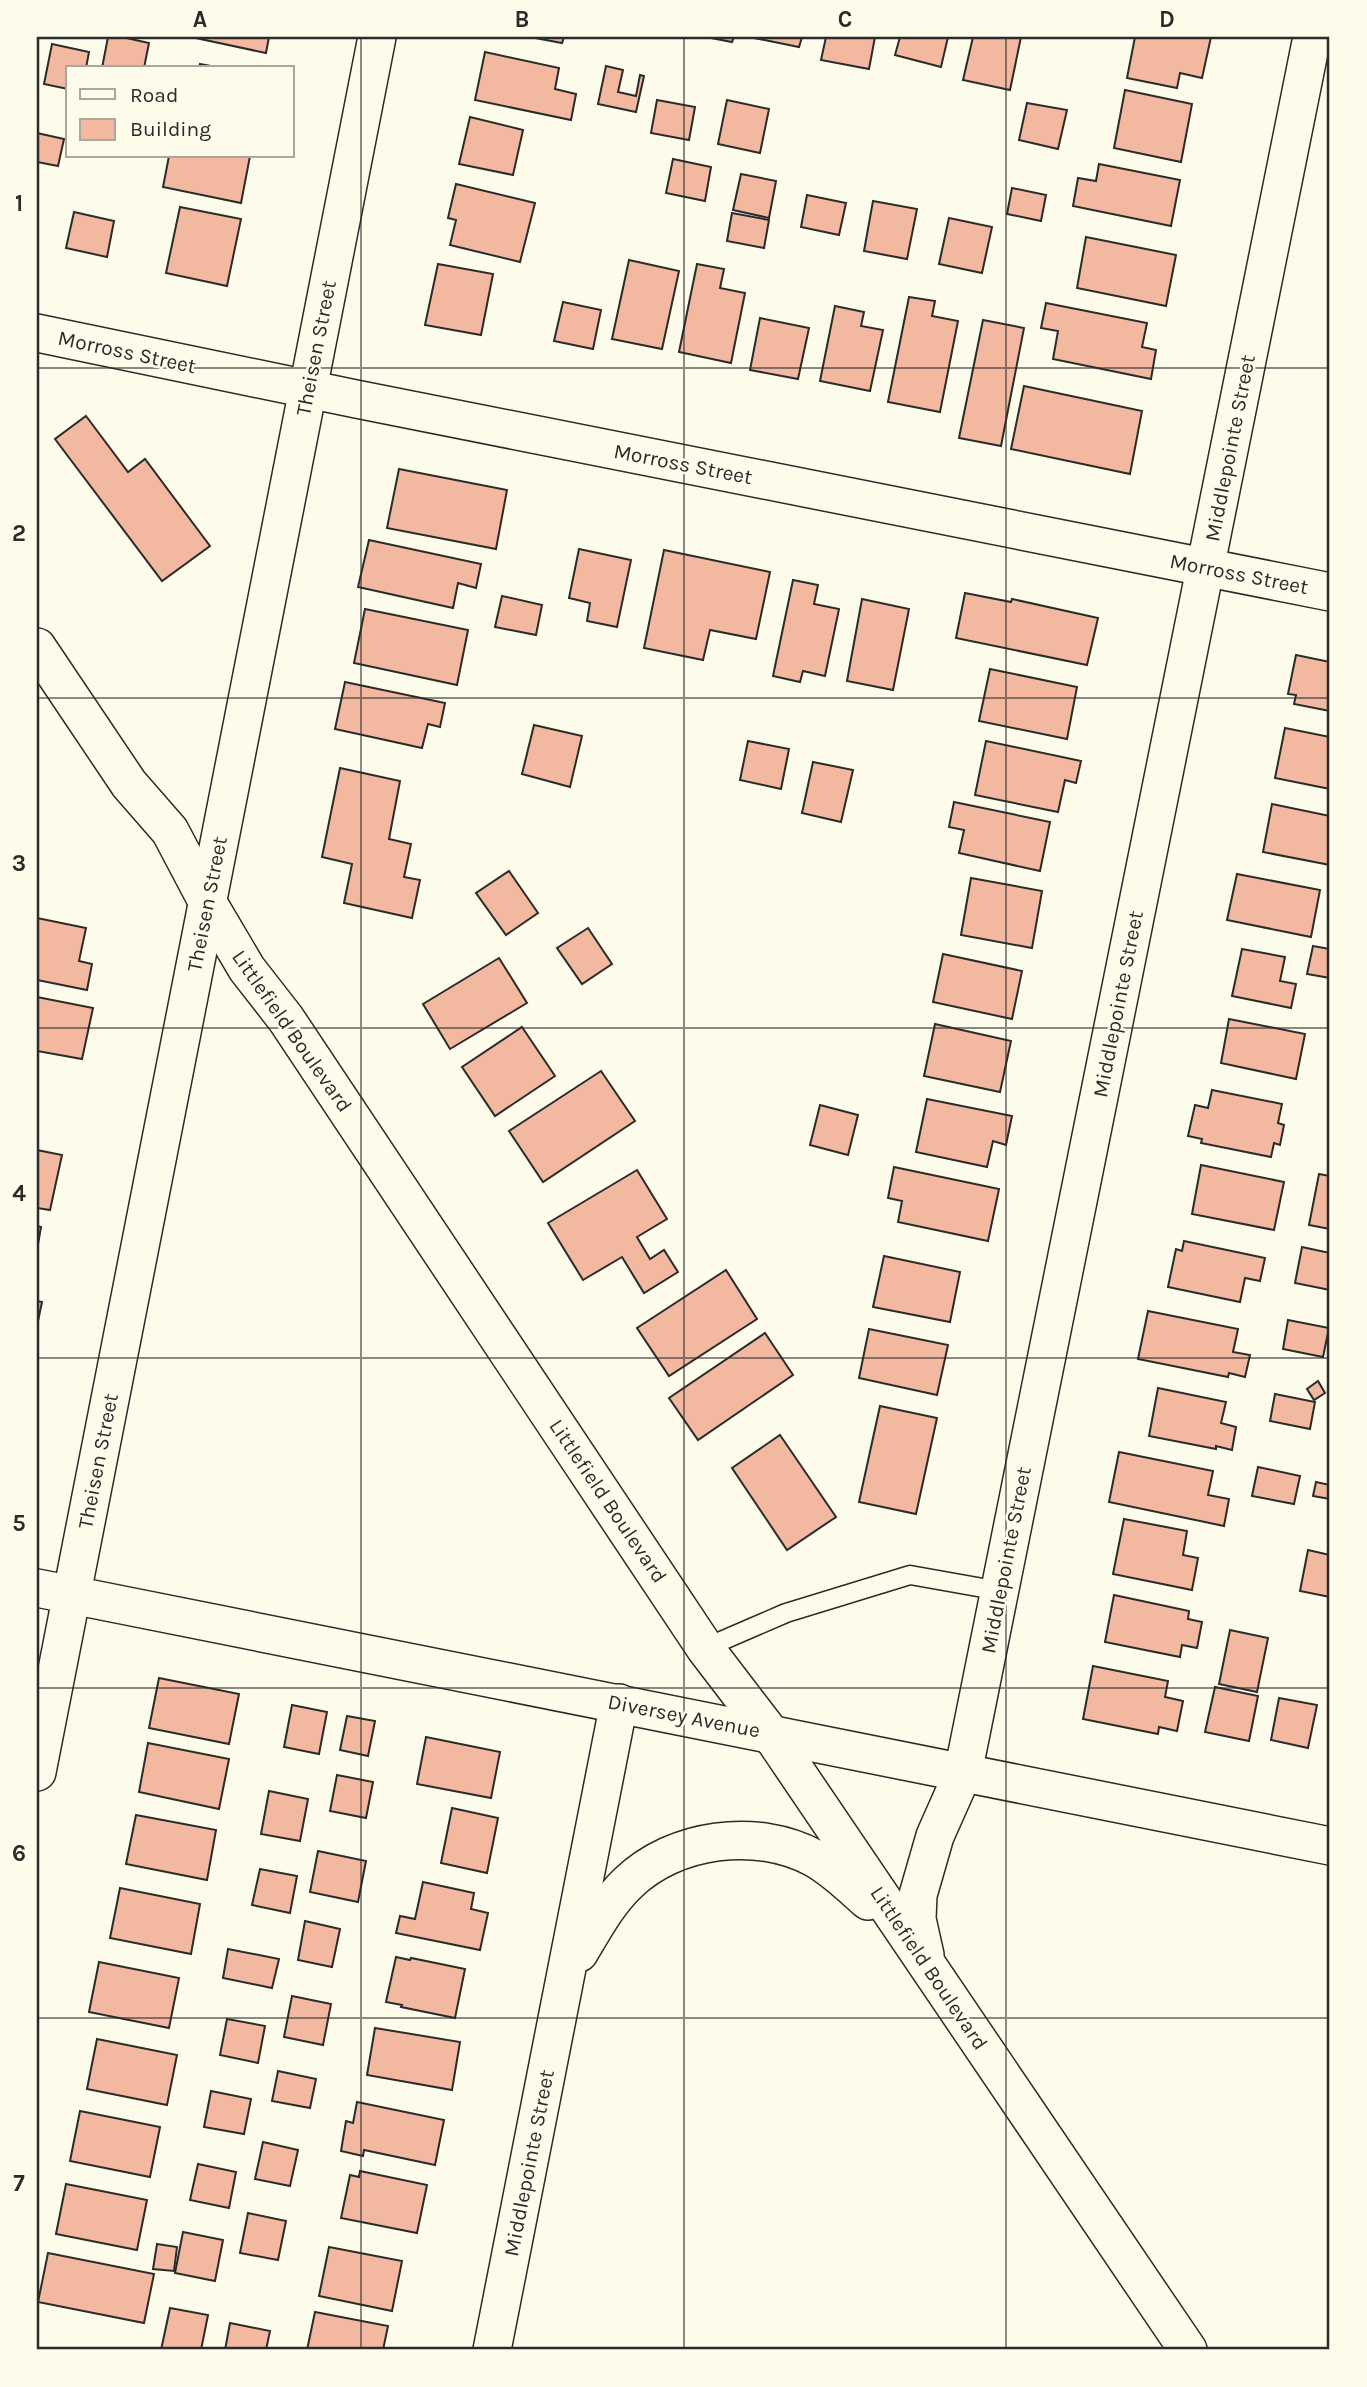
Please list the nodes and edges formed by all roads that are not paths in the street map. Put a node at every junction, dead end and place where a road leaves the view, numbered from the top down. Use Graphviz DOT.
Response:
graph roads {
  1 [pos="377,37"];
  2 [pos="1312,37"];
  3 [pos="37,333"];
  4 [pos="308,389"];
  5 [pos="1206,568"];
  6 [pos="1330,592"];
  7 [pos="37,647"];
  8 [pos="208,903"];
  9 [pos="54,1591"];
  10 [pos="1000,1591"];
  11 [pos="705,1648"];
  12 [pos="620,1703"];
  13 [pos="770,1734"];
  14 [pos="37,1772"];
  15 [pos="963,1773"];
  16 [pos="1330,1846"];
  17 [pos="918,1952"];
  18 [pos="566,1975"];
  19 [pos="492,2350"];
  20 [pos="1188,2350"];
  1 -- 4 [label="street, Theisen Street"];
  2 -- 5 [label="street, Middlepointe Street"];
  3 -- 4 [label="street, Morross Street"];
  4 -- 5 [label="street, Morross Street"];
  4 -- 8 [label="street, Theisen Street"];
  5 -- 6 [label="street, Morross Street"];
  5 -- 10 [label="street, Middlepointe Street"];
  7 -- 8 [label="street, Littlefield Boulevard"];
  8 -- 9 [label="street, Theisen Street"];
  8 -- 11 [label="street, Littlefield Boulevard"];
  9 -- 12 [label="street, Diversey Avenue"];
  9 -- 14 [label="street, Theisen Street"];
  10 -- 11 [label="lane"];
  10 -- 15 [label="street, Middlepointe Street"];
  11 -- 13 [label="street, Littlefield Boulevard"];
  12 -- 13 [label="street, Diversey Avenue"];
  12 -- 18 [label="street, Middlepointe Street"];
  13 -- 15 [label="street, Diversey Avenue"];
  13 -- 17 [label="street, Littlefield Boulevard"];
  15 -- 16 [label="street, Diversey Avenue"];
  15 -- 17 [label="street, Middlepointe Street"];
  17 -- 18 [label="street, Middlepointe Street"];
  17 -- 20 [label="street, Littlefield Boulevard"];
  18 -- 19 [label="street, Middlepointe Street"];
}
